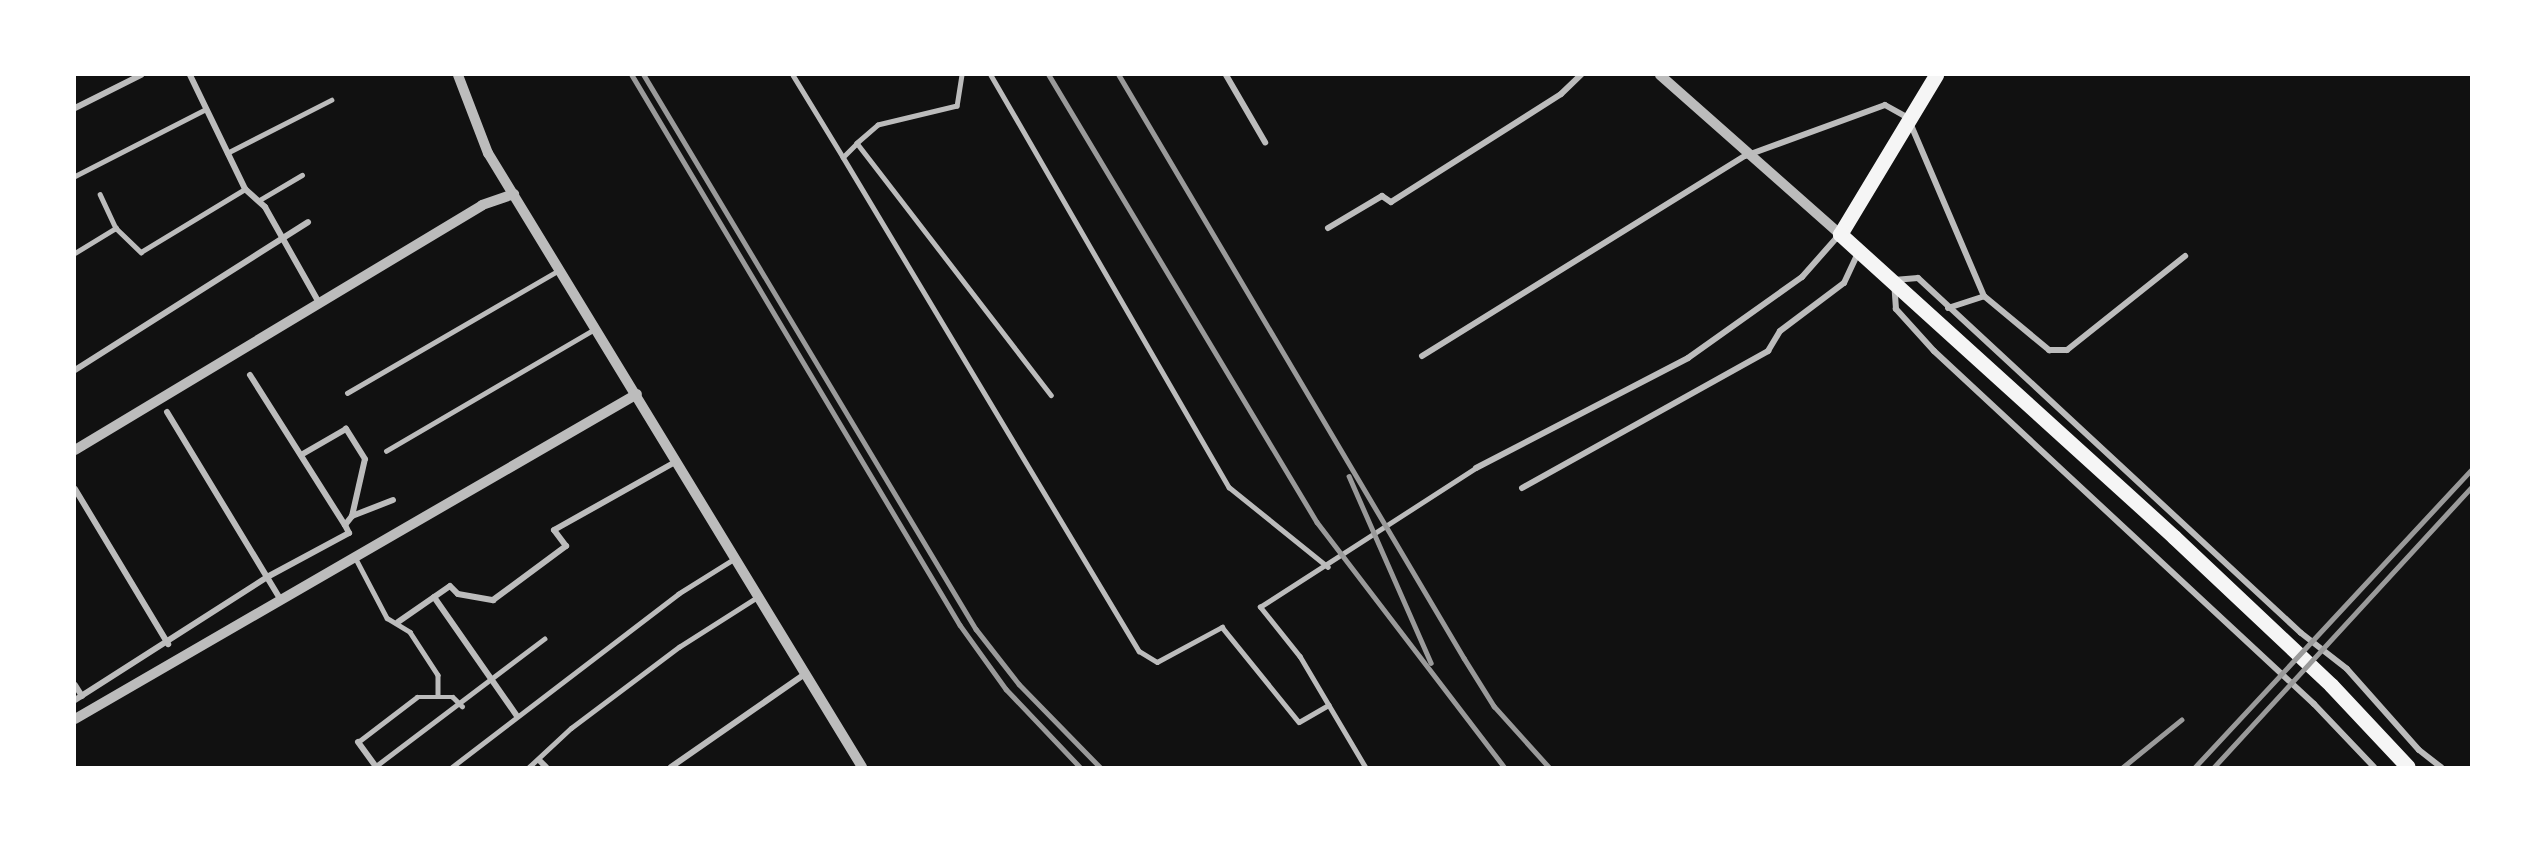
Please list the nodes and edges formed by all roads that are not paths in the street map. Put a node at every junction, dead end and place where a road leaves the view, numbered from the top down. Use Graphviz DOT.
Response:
graph roads {
  1 [pos="141,75"];
  2 [pos="190,75"];
  3 [pos="458,75"];
  4 [pos="793,75"];
  5 [pos="962,75"];
  6 [pos="991,75"];
  7 [pos="1226,75"];
  8 [pos="1581,75"];
  9 [pos="1660,75"];
  10 [pos="1936,75"];
  11 [pos="331,99"];
  12 [pos="75,108"];
  13 [pos="204,110"];
  14 [pos="1908,118"];
  15 [pos="857,142"];
  16 [pos="1265,142"];
  17 [pos="227,153"];
  18 [pos="1745,156"];
  19 [pos="843,157"];
  20 [pos="302,175"];
  21 [pos="75,176"];
  22 [pos="245,189"];
  23 [pos="100,194"];
  24 [pos="514,194"];
  25 [pos="258,201"];
  26 [pos="308,222"];
  27 [pos="116,228"];
  28 [pos="1328,228"];
  29 [pos="1840,234"];
  30 [pos="280,238"];
  31 [pos="1859,251"];
  32 [pos="75,253"];
  33 [pos="2185,256"];
  34 [pos="562,268"];
  35 [pos="1894,280"];
  36 [pos="1984,296"];
  37 [pos="318,302"];
  38 [pos="1948,308"];
  39 [pos="597,328"];
  40 [pos="1422,356"];
  41 [pos="75,370"];
  42 [pos="250,375"];
  43 [pos="347,393"];
  44 [pos="637,394"];
  45 [pos="1051,395"];
  46 [pos="167,412"];
  47 [pos="75,450"];
  48 [pos="386,451"];
  49 [pos="300,455"];
  50 [pos="677,461"];
  51 [pos="1476,468"];
  52 [pos="1522,488"];
  53 [pos="75,489"];
  54 [pos="393,500"];
  55 [pos="352,516"];
  56 [pos="345,525"];
  57 [pos="355,557"];
  58 [pos="735,558"];
  59 [pos="1328,567"];
  60 [pos="269,576"];
  61 [pos="759,596"];
  62 [pos="434,597"];
  63 [pos="281,600"];
  64 [pos="399,622"];
  65 [pos="543,639"];
  66 [pos="168,644"];
  67 [pos="805,674"];
  68 [pos="491,683"];
  69 [pos="75,685"];
  70 [pos="438,695"];
  71 [pos="82,696"];
  72 [pos="75,700"];
  73 [pos="1328,705"];
  74 [pos="462,706"];
  75 [pos="517,716"];
  76 [pos="75,719"];
  77 [pos="358,742"];
  78 [pos="539,760"];
  79 [pos="376,767"];
  80 [pos="452,767"];
  81 [pos="529,767"];
  82 [pos="546,767"];
  83 [pos="671,767"];
  84 [pos="862,767"];
  85 [pos="1365,767"];
  86 [pos="2374,767"];
  87 [pos="2408,767"];
  88 [pos="2441,767"];
  1 -- 12 [label="street"];
  2 -- 13 [label="street"];
  3 -- 24 [label="street"];
  4 -- 19 [label="lane"];
  5 -- 15 [label="lane"];
  6 -- 59 [label="lane"];
  7 -- 16 [label="street"];
  8 -- 28 [label="street"];
  9 -- 18 [label="street"];
  10 -- 14 [label="main road"];
  11 -- 17 [label="lane"];
  13 -- 17 [label="street"];
  13 -- 21 [label="lane"];
  14 -- 18 [label="street"];
  14 -- 29 [label="main road"];
  14 -- 36 [label="street"];
  15 -- 19 [label="lane"];
  15 -- 45 [label="lane"];
  17 -- 22 [label="street"];
  18 -- 29 [label="street"];
  18 -- 40 [label="street"];
  19 -- 73 [label="lane"];
  20 -- 25 [label="lane"];
  22 -- 25 [label="street"];
  22 -- 27 [label="lane"];
  23 -- 27 [label="lane"];
  24 -- 34 [label="street"];
  24 -- 37 [label="street"];
  25 -- 30 [label="street"];
  26 -- 30 [label="street"];
  27 -- 32 [label="lane"];
  29 -- 31 [label="main road"];
  29 -- 51 [label="street"];
  30 -- 37 [label="street"];
  30 -- 41 [label="street"];
  31 -- 35 [label="main road"];
  31 -- 52 [label="street"];
  33 -- 36 [label="street"];
  34 -- 39 [label="street"];
  34 -- 43 [label="lane"];
  35 -- 38 [label="street"];
  35 -- 86 [label="street"];
  35 -- 87 [label="main road"];
  36 -- 38 [label="street"];
  37 -- 47 [label="street"];
  38 -- 88 [label="street"];
  39 -- 44 [label="street"];
  39 -- 48 [label="lane"];
  42 -- 49 [label="street"];
  44 -- 50 [label="street"];
  44 -- 57 [label="street"];
  46 -- 60 [label="street"];
  49 -- 55 [label="street"];
  49 -- 56 [label="street"];
  50 -- 58 [label="street"];
  50 -- 62 [label="street"];
  51 -- 59 [label="lane"];
  53 -- 66 [label="street"];
  54 -- 55 [label="street"];
  55 -- 56 [label="street"];
  56 -- 60 [label="street"];
  57 -- 63 [label="street"];
  57 -- 64 [label="lane"];
  58 -- 61 [label="street"];
  58 -- 75 [label="lane"];
  59 -- 73 [label="lane"];
  60 -- 63 [label="street"];
  60 -- 66 [label="street"];
  61 -- 67 [label="street"];
  61 -- 78 [label="lane"];
  62 -- 64 [label="street"];
  62 -- 68 [label="street"];
  63 -- 76 [label="street"];
  64 -- 70 [label="lane"];
  65 -- 68 [label="lane"];
  66 -- 71 [label="street"];
  67 -- 83 [label="street"];
  67 -- 84 [label="street"];
  68 -- 74 [label="lane"];
  68 -- 75 [label="street"];
  69 -- 71 [label="street"];
  70 -- 74 [label="lane"];
  70 -- 77 [label="lane"];
  71 -- 72 [label="street"];
  73 -- 85 [label="lane"];
  74 -- 79 [label="lane"];
  75 -- 80 [label="lane"];
  77 -- 79 [label="street"];
  78 -- 81 [label="lane"];
  78 -- 82 [label="street"];
}
